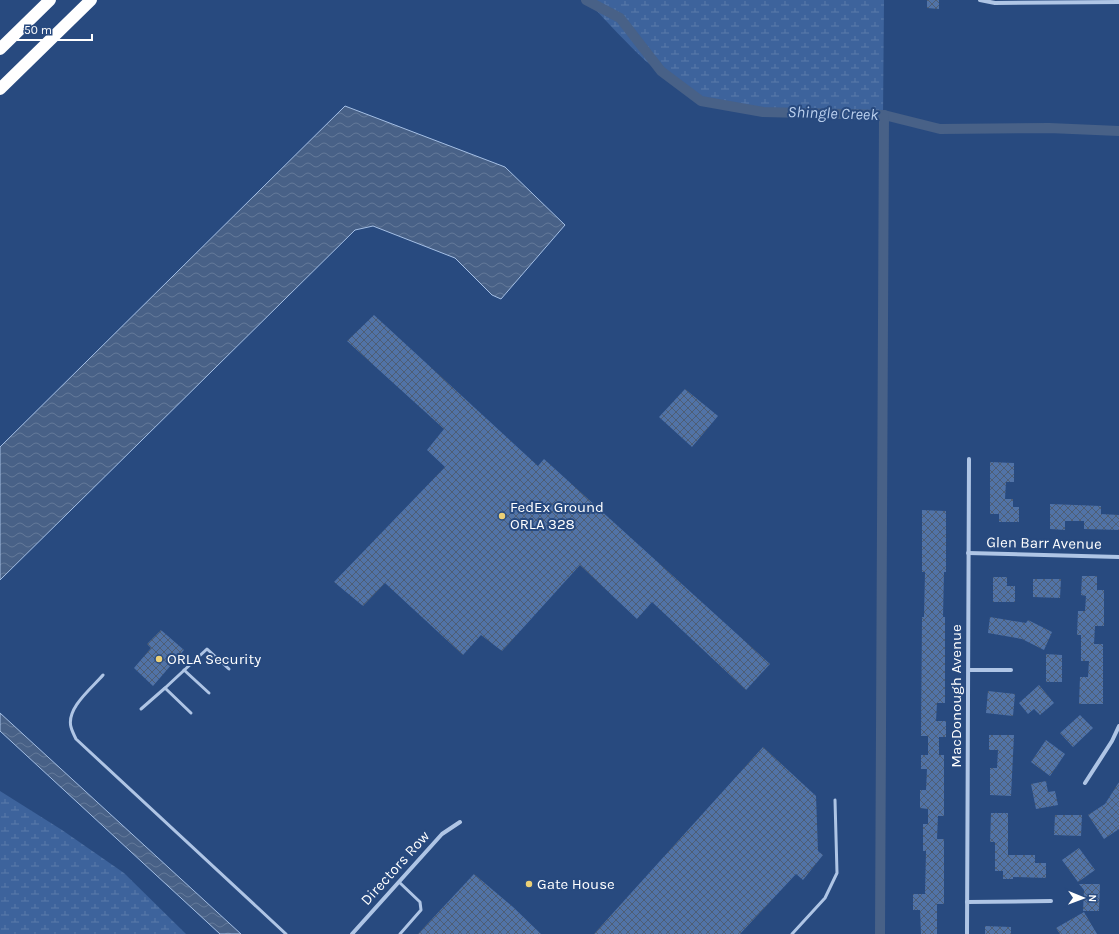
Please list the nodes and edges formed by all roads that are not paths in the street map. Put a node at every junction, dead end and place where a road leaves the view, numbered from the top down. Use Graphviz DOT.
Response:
graph roads {
  1 [pos="50,0"];
  2 [pos="91,0"];
  3 [pos="980,0"];
  4 [pos="1101,1"];
  5 [pos="1119,2"];
  6 [pos="0,49"];
  7 [pos="0,89"];
  8 [pos="969,459"];
  9 [pos="968,554"];
  10 [pos="1119,557"];
  11 [pos="229,669"];
  12 [pos="184,670"];
  13 [pos="969,670"];
  14 [pos="1011,670"];
  15 [pos="103,675"];
  16 [pos="165,688"];
  17 [pos="209,693"];
  18 [pos="141,709"];
  19 [pos="191,713"];
  20 [pos="1119,726"];
  21 [pos="1085,783"];
  22 [pos="835,800"];
  23 [pos="460,822"];
  24 [pos="399,882"];
  25 [pos="1050,901"];
  26 [pos="967,902"];
  27 [pos="286,934"];
  28 [pos="352,934"];
  29 [pos="400,934"];
  30 [pos="792,934"];
  31 [pos="967,934"];
  1 -- 6 [label="highway"];
  2 -- 7 [label="highway"];
  3 -- 4 [label="street"];
  4 -- 5 [label="street"];
  8 -- 9 [label="street, MacDonough Avenue"];
  9 -- 10 [label="street, Glen Barr Avenue"];
  9 -- 13 [label="street, MacDonough Avenue"];
  11 -- 12 [label="lane"];
  12 -- 16 [label="lane"];
  12 -- 17 [label="lane"];
  13 -- 14 [label="street"];
  13 -- 26 [label="street, MacDonough Avenue"];
  15 -- 27 [label="lane"];
  16 -- 18 [label="lane"];
  16 -- 19 [label="lane"];
  20 -- 21 [label="street"];
  22 -- 30 [label="lane"];
  23 -- 24 [label="street, Directors Row"];
  24 -- 28 [label="street, Directors Row"];
  24 -- 29 [label="lane"];
  25 -- 26 [label="street"];
  26 -- 31 [label="street, MacDonough Avenue"];
}
